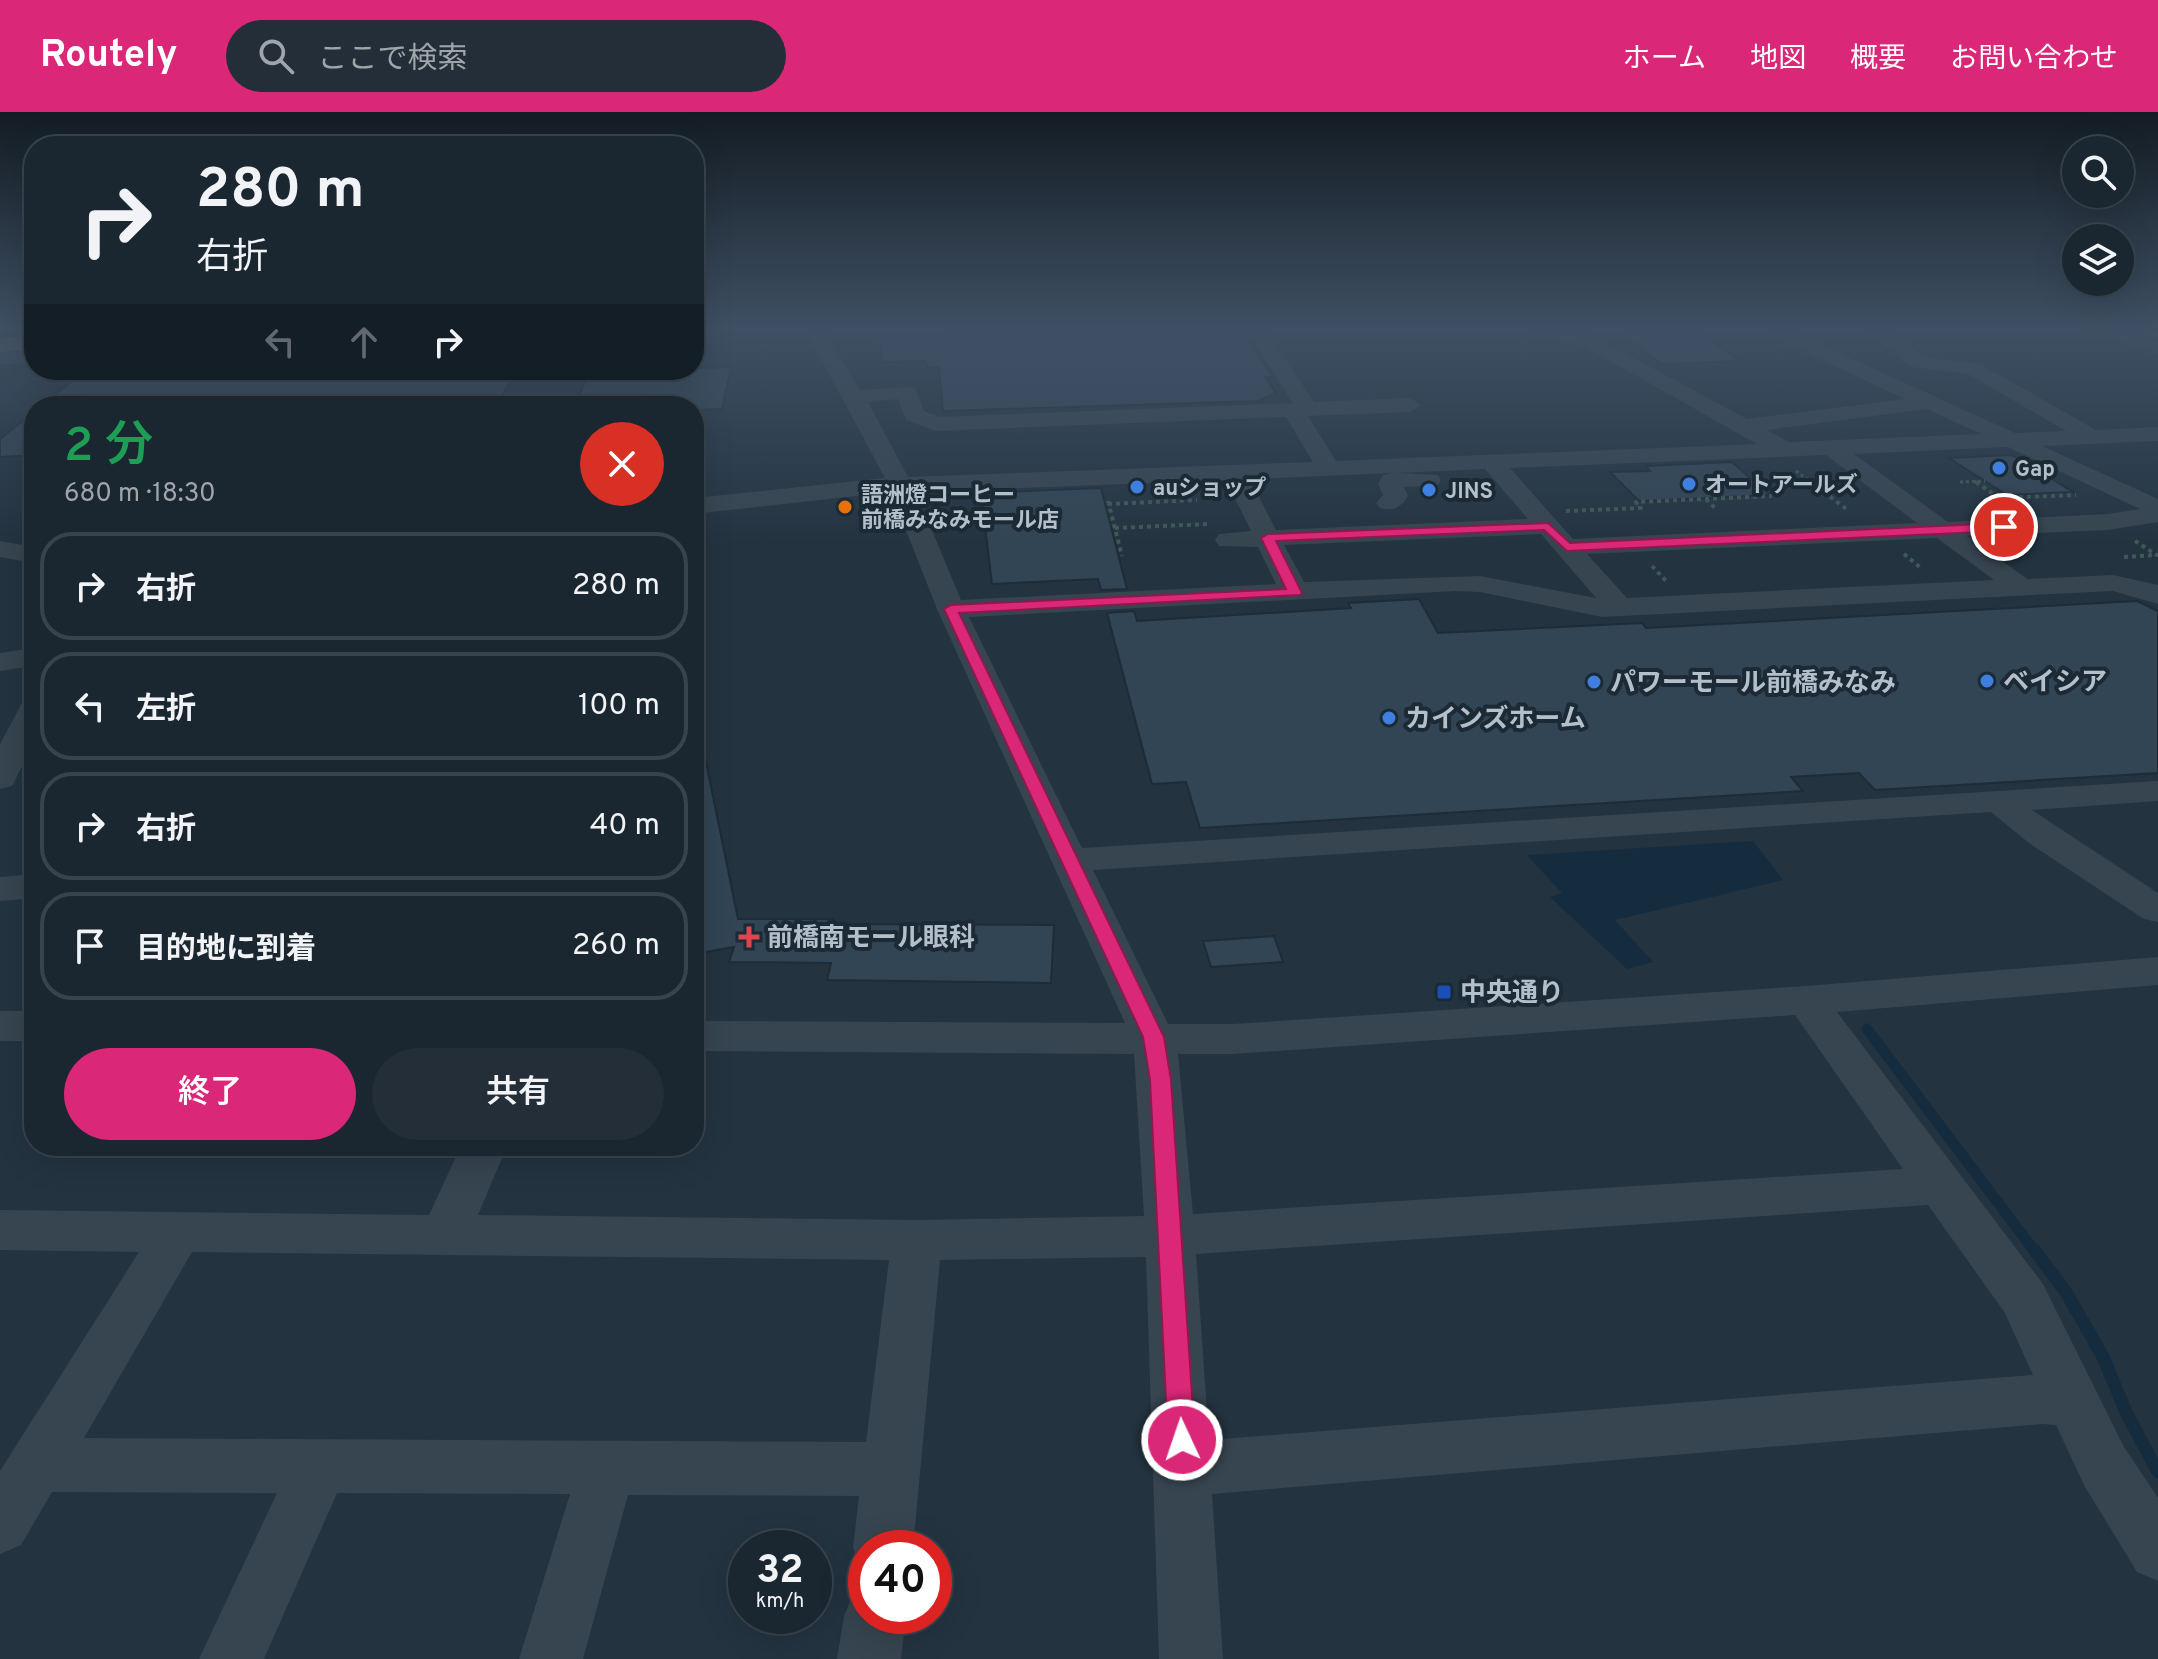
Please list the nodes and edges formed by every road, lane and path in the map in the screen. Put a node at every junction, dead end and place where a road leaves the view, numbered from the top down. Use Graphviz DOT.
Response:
graph roads {
  1 [pos="856,401"];
  2 [pos="910,401"];
  3 [pos="1302,401"];
  4 [pos="1701,401"];
  5 [pos="2031,401"];
  6 [pos="1934,402"];
  7 [pos="1410,405"];
  8 [pos="1296,410"];
  9 [pos="1747,426"];
  10 [pos="2157,435"];
  11 [pos="2091,436"];
  12 [pos="2010,439"];
  13 [pos="1830,447"];
  14 [pos="1784,449"];
  15 [pos="1329,469"];
  16 [pos="1482,471"];
  17 [pos="1234,472"];
  18 [pos="1974,481"];
  19 [pos="1985,481"];
  20 [pos="1960,482"];
  21 [pos="900,484"];
  22 [pos="2081,493"];
  23 [pos="1106,494"];
  24 [pos="1772,496"];
  25 [pos="1705,499"];
  26 [pos="1197,500"];
  27 [pos="1389,503"];
  28 [pos="1108,504"];
  29 [pos="704,505"];
  30 [pos="1717,510"];
  31 [pos="2158,511"];
  32 [pos="1551,519"];
  33 [pos="1115,528"];
  34 [pos="1943,530"];
  35 [pos="1218,532"];
  36 [pos="1268,538"];
  37 [pos="2130,538"];
  38 [pos="1567,547"];
  39 [pos="0,549"];
  40 [pos="24,553"];
  41 [pos="2158,555"];
  42 [pos="1122,556"];
  43 [pos="2124,557"];
  44 [pos="2022,588"];
  45 [pos="1295,593"];
  46 [pos="2158,596"];
  47 [pos="1619,607"];
  48 [pos="951,609"];
  49 [pos="24,658"];
  50 [pos="0,662"];
  51 [pos="24,729"];
  52 [pos="0,779"];
  53 [pos="2158,791"];
  54 [pos="2000,802"];
  55 [pos="1067,860"];
  56 [pos="24,887"];
  57 [pos="0,889"];
  58 [pos="2158,910"];
  59 [pos="2158,971"];
  60 [pos="1806,1000"];
  61 [pos="0,1026"];
  62 [pos="24,1026"];
  63 [pos="704,1036"];
  64 [pos="1153,1037"];
  65 [pos="480,1156"];
  66 [pos="1941,1185"];
  67 [pos="0,1230"];
  68 [pos="177,1234"];
  69 [pos="445,1234"];
  70 [pos="1170,1236"];
  71 [pos="917,1240"];
  72 [pos="2071,1401"];
  73 [pos="38,1465"];
  74 [pos="320,1466"];
  75 [pos="607,1467"];
  76 [pos="894,1469"];
  77 [pos="1183,1469"];
  78 [pos="0,1525"];
  79 [pos="886,1530"];
  80 [pos="2158,1551"];
  81 [pos="872,1634"];
  82 [pos="231,1659"];
  83 [pos="551,1659"];
  84 [pos="869,1659"];
  85 [pos="1191,1659"];
  1 -- 21 [label="street"];
  2 -- 8 [label="street"];
  3 -- 8 [label="street"];
  4 -- 9 [label="street"];
  5 -- 11 [label="street"];
  6 -- 9 [label="street"];
  6 -- 12 [label="street"];
  7 -- 8 [label="street"];
  8 -- 15 [label="street"];
  9 -- 14 [label="street"];
  10 -- 11 [label="street"];
  11 -- 12 [label="street"];
  12 -- 13 [label="street"];
  12 -- 31 [label="street"];
  13 -- 14 [label="street"];
  13 -- 34 [label="street"];
  14 -- 16 [label="street"];
  15 -- 16 [label="street"];
  15 -- 17 [label="street"];
  16 -- 27 [label="street"];
  16 -- 32 [label="street"];
  17 -- 21 [label="street"];
  17 -- 36 [label="street"];
  18 -- 19 [label="path"];
  18 -- 20 [label="path"];
  18 -- 22 [label="path"];
  21 -- 29 [label="street"];
  21 -- 48 [label="street"];
  23 -- 28 [label="path"];
  24 -- 25 [label="path"];
  25 -- 30 [label="path"];
  25 -- 32 [label="path"];
  26 -- 28 [label="path"];
  28 -- 33 [label="path"];
  31 -- 34 [label="street"];
  32 -- 36 [label="street"];
  32 -- 38 [label="street"];
  33 -- 35 [label="path"];
  33 -- 42 [label="path"];
  34 -- 38 [label="street"];
  34 -- 44 [label="street"];
  35 -- 36 [label="street"];
  36 -- 45 [label="street"];
  37 -- 41 [label="path"];
  38 -- 47 [label="street"];
  39 -- 40 [label="street"];
  41 -- 43 [label="path"];
  44 -- 46 [label="street"];
  44 -- 47 [label="street"];
  45 -- 47 [label="street"];
  45 -- 48 [label="street"];
  48 -- 55 [label="street"];
  49 -- 50 [label="street"];
  51 -- 52 [label="street"];
  53 -- 54 [label="street"];
  54 -- 55 [label="street"];
  54 -- 58 [label="street"];
  55 -- 64 [label="street"];
  56 -- 57 [label="street"];
  59 -- 60 [label="street"];
  60 -- 64 [label="street"];
  60 -- 66 [label="street"];
  61 -- 62 [label="street"];
  63 -- 64 [label="street"];
  64 -- 70 [label="street"];
  65 -- 69 [label="street"];
  66 -- 70 [label="street"];
  66 -- 72 [label="street"];
  67 -- 68 [label="street"];
  68 -- 69 [label="street"];
  68 -- 73 [label="street"];
  69 -- 71 [label="street"];
  70 -- 71 [label="street"];
  70 -- 77 [label="street"];
  71 -- 76 [label="street"];
  72 -- 77 [label="street"];
  72 -- 80 [label="street"];
  73 -- 74 [label="street"];
  73 -- 78 [label="street"];
  74 -- 75 [label="street"];
  74 -- 82 [label="street"];
  75 -- 76 [label="street"];
  75 -- 83 [label="street"];
  76 -- 79 [label="street"];
  77 -- 85 [label="street"];
  81 -- 84 [label="street"];
}
